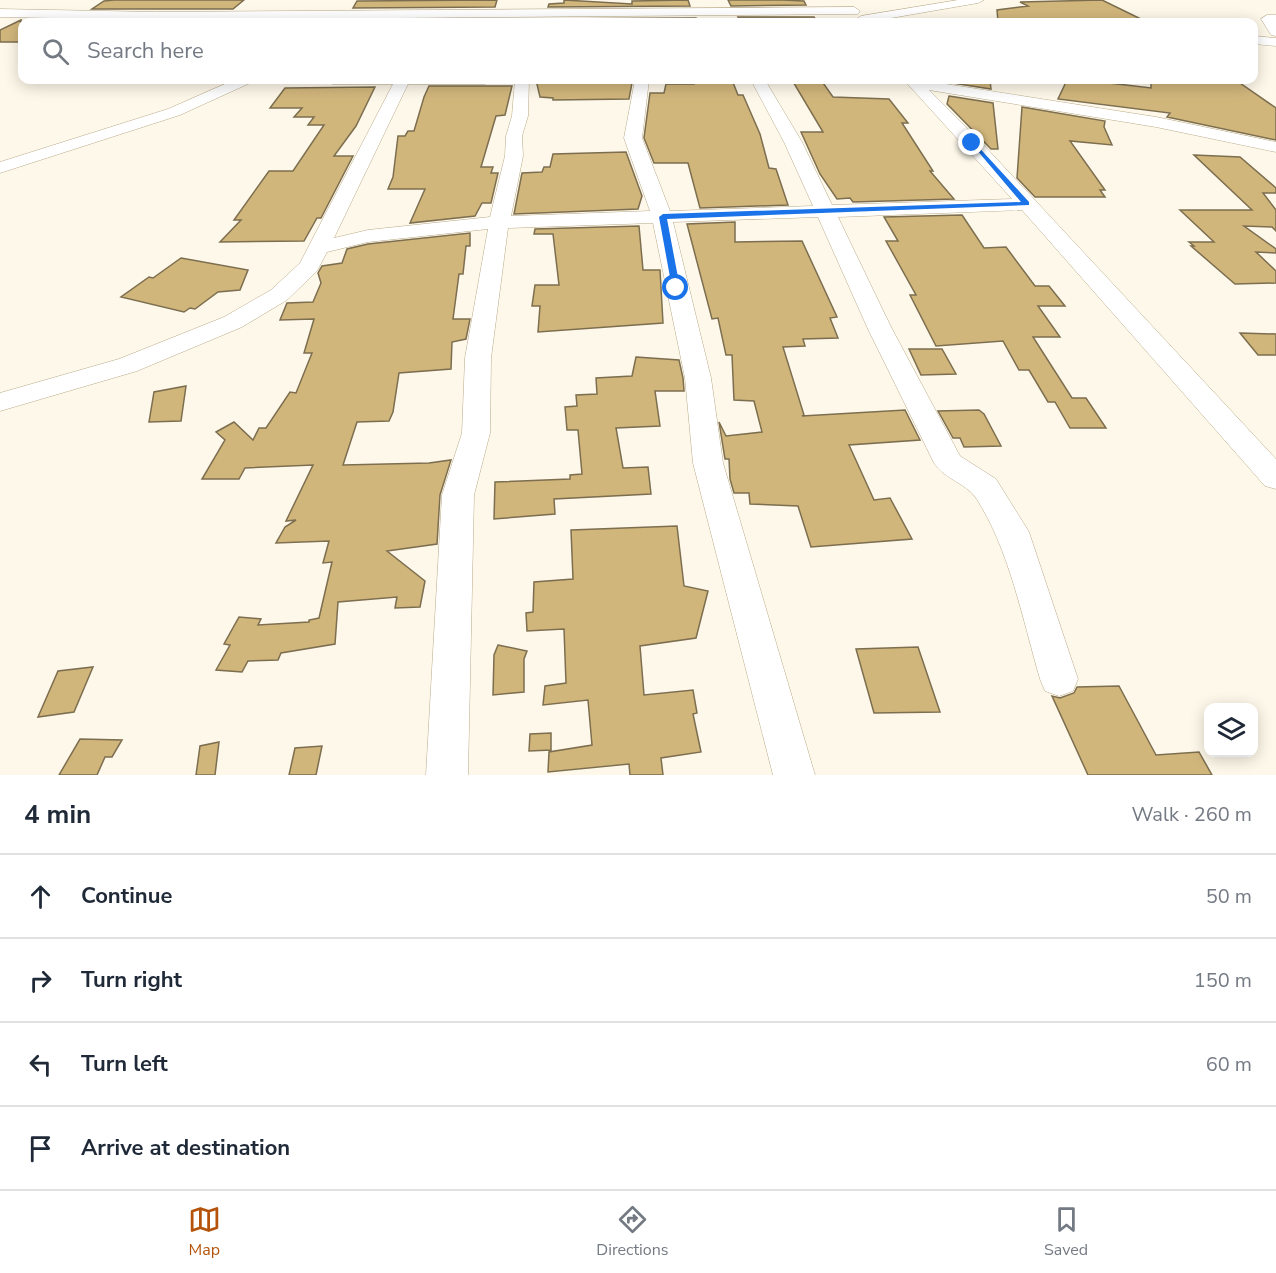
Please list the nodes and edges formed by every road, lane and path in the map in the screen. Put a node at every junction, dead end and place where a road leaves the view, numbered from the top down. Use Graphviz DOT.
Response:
graph roads {
  1 [pos="538,0"];
  2 [pos="844,0"];
  3 [pos="978,0"];
  4 [pos="343,3"];
  5 [pos="628,11"];
  6 [pos="723,11"];
  7 [pos="0,12"];
  8 [pos="528,17"];
  9 [pos="330,18"];
  10 [pos="428,18"];
  11 [pos="860,18"];
  12 [pos="1276,19"];
  13 [pos="1276,32"];
  14 [pos="1258,40"];
  15 [pos="1276,42"];
  16 [pos="235,84"];
  17 [pos="401,84"];
  18 [pos="522,84"];
  19 [pos="641,84"];
  20 [pos="760,84"];
  21 [pos="916,84"];
  22 [pos="931,84"];
  23 [pos="1276,147"];
  24 [pos="0,168"];
  25 [pos="1027,204"];
  26 [pos="827,211"];
  27 [pos="663,217"];
  28 [pos="499,223"];
  29 [pos="317,248"];
  30 [pos="0,402"];
  31 [pos="1276,478"];
  32 [pos="1059,679"];
  33 [pos="447,775"];
  34 [pos="794,775"];
  1 -- 8 [label="street"];
  2 -- 11 [label="street"];
  3 -- 11 [label="street"];
  4 -- 9 [label="street"];
  5 -- 6 [label="street"];
  5 -- 8 [label="street"];
  6 -- 11 [label="street"];
  7 -- 9 [label="street"];
  8 -- 10 [label="street"];
  9 -- 10 [label="street"];
  12 -- 13 [label="street"];
  14 -- 15 [label="street"];
  16 -- 24 [label="street"];
  17 -- 29 [label="street"];
  18 -- 28 [label="street"];
  19 -- 27 [label="street"];
  20 -- 26 [label="street"];
  21 -- 25 [label="street"];
  22 -- 23 [label="street"];
  25 -- 26 [label="street"];
  25 -- 31 [label="street"];
  26 -- 27 [label="street"];
  26 -- 32 [label="street"];
  27 -- 28 [label="street"];
  27 -- 34 [label="street"];
  28 -- 29 [label="street"];
  28 -- 33 [label="street"];
  29 -- 30 [label="street"];
}
